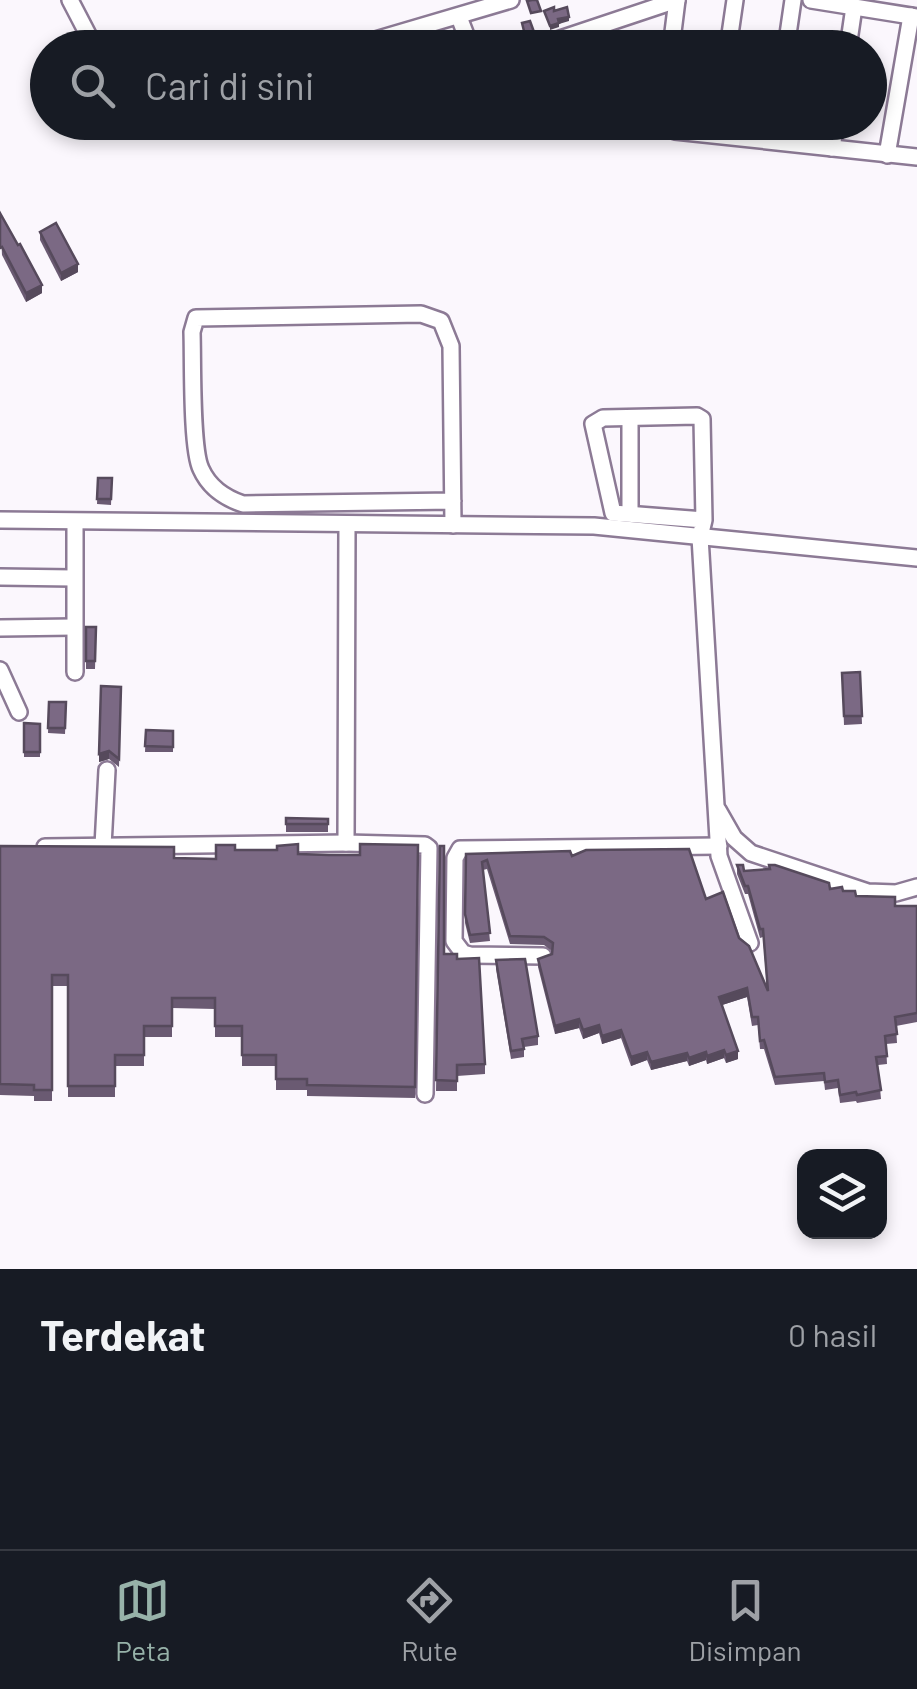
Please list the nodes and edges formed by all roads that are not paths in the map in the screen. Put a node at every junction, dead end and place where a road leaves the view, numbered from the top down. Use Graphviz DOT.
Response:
graph roads {
  1 [pos="70,0"];
  2 [pos="512,0"];
  3 [pos="677,0"];
  4 [pos="735,0"];
  5 [pos="792,0"];
  6 [pos="811,0"];
  7 [pos="854,7"];
  8 [pos="914,16"];
  9 [pos="459,17"];
  10 [pos="86,30"];
  11 [pos="412,30"];
  12 [pos="464,30"];
  13 [pos="588,30"];
  14 [pos="673,30"];
  15 [pos="731,30"];
  16 [pos="788,30"];
  17 [pos="851,30"];
  18 [pos="765,140"];
  19 [pos="833,140"];
  20 [pos="774,142"];
  21 [pos="832,148"];
  22 [pos="887,155"];
  23 [pos="917,157"];
  24 [pos="630,418"];
  25 [pos="453,500"];
  26 [pos="630,513"];
  27 [pos="0,520"];
  28 [pos="704,520"];
  29 [pos="75,522"];
  30 [pos="347,524"];
  31 [pos="453,525"];
  32 [pos="700,538"];
  33 [pos="917,558"];
  34 [pos="0,577"];
  35 [pos="73,578"];
  36 [pos="74,627"];
  37 [pos="0,628"];
  38 [pos="0,670"];
  39 [pos="75,672"];
  40 [pos="18,712"];
  41 [pos="108,770"];
  42 [pos="716,807"];
  43 [pos="346,844"];
  44 [pos="103,846"];
  45 [pos="718,846"];
  46 [pos="34,847"];
  47 [pos="917,887"];
  48 [pos="750,942"];
  49 [pos="543,956"];
  50 [pos="425,1094"];
  1 -- 10 [label="street"];
  2 -- 9 [label="street"];
  3 -- 13 [label="street"];
  3 -- 14 [label="street"];
  4 -- 15 [label="street"];
  5 -- 16 [label="street"];
  6 -- 7 [label="street"];
  7 -- 8 [label="street"];
  7 -- 17 [label="street"];
  8 -- 22 [label="street"];
  9 -- 11 [label="street"];
  9 -- 12 [label="street"];
  18 -- 20 [label="street"];
  19 -- 21 [label="street"];
  20 -- 21 [label="street"];
  21 -- 22 [label="street"];
  22 -- 23 [label="street"];
  24 -- 26 [label="street"];
  24 -- 26 [label="street"];
  24 -- 28 [label="street"];
  25 -- 25 [label="street"];
  25 -- 31 [label="street"];
  26 -- 28 [label="street"];
  27 -- 29 [label="street"];
  28 -- 32 [label="street"];
  29 -- 30 [label="street"];
  29 -- 35 [label="street"];
  30 -- 31 [label="street"];
  30 -- 43 [label="street"];
  31 -- 32 [label="street"];
  32 -- 33 [label="street"];
  32 -- 42 [label="street"];
  34 -- 35 [label="street"];
  35 -- 36 [label="street"];
  36 -- 37 [label="street"];
  36 -- 39 [label="street"];
  38 -- 40 [label="street"];
  41 -- 44 [label="street"];
  42 -- 45 [label="street"];
  42 -- 47 [label="street"];
  43 -- 44 [label="street"];
  43 -- 50 [label="street"];
  44 -- 46 [label="street"];
  45 -- 48 [label="street"];
  45 -- 49 [label="street"];
}
